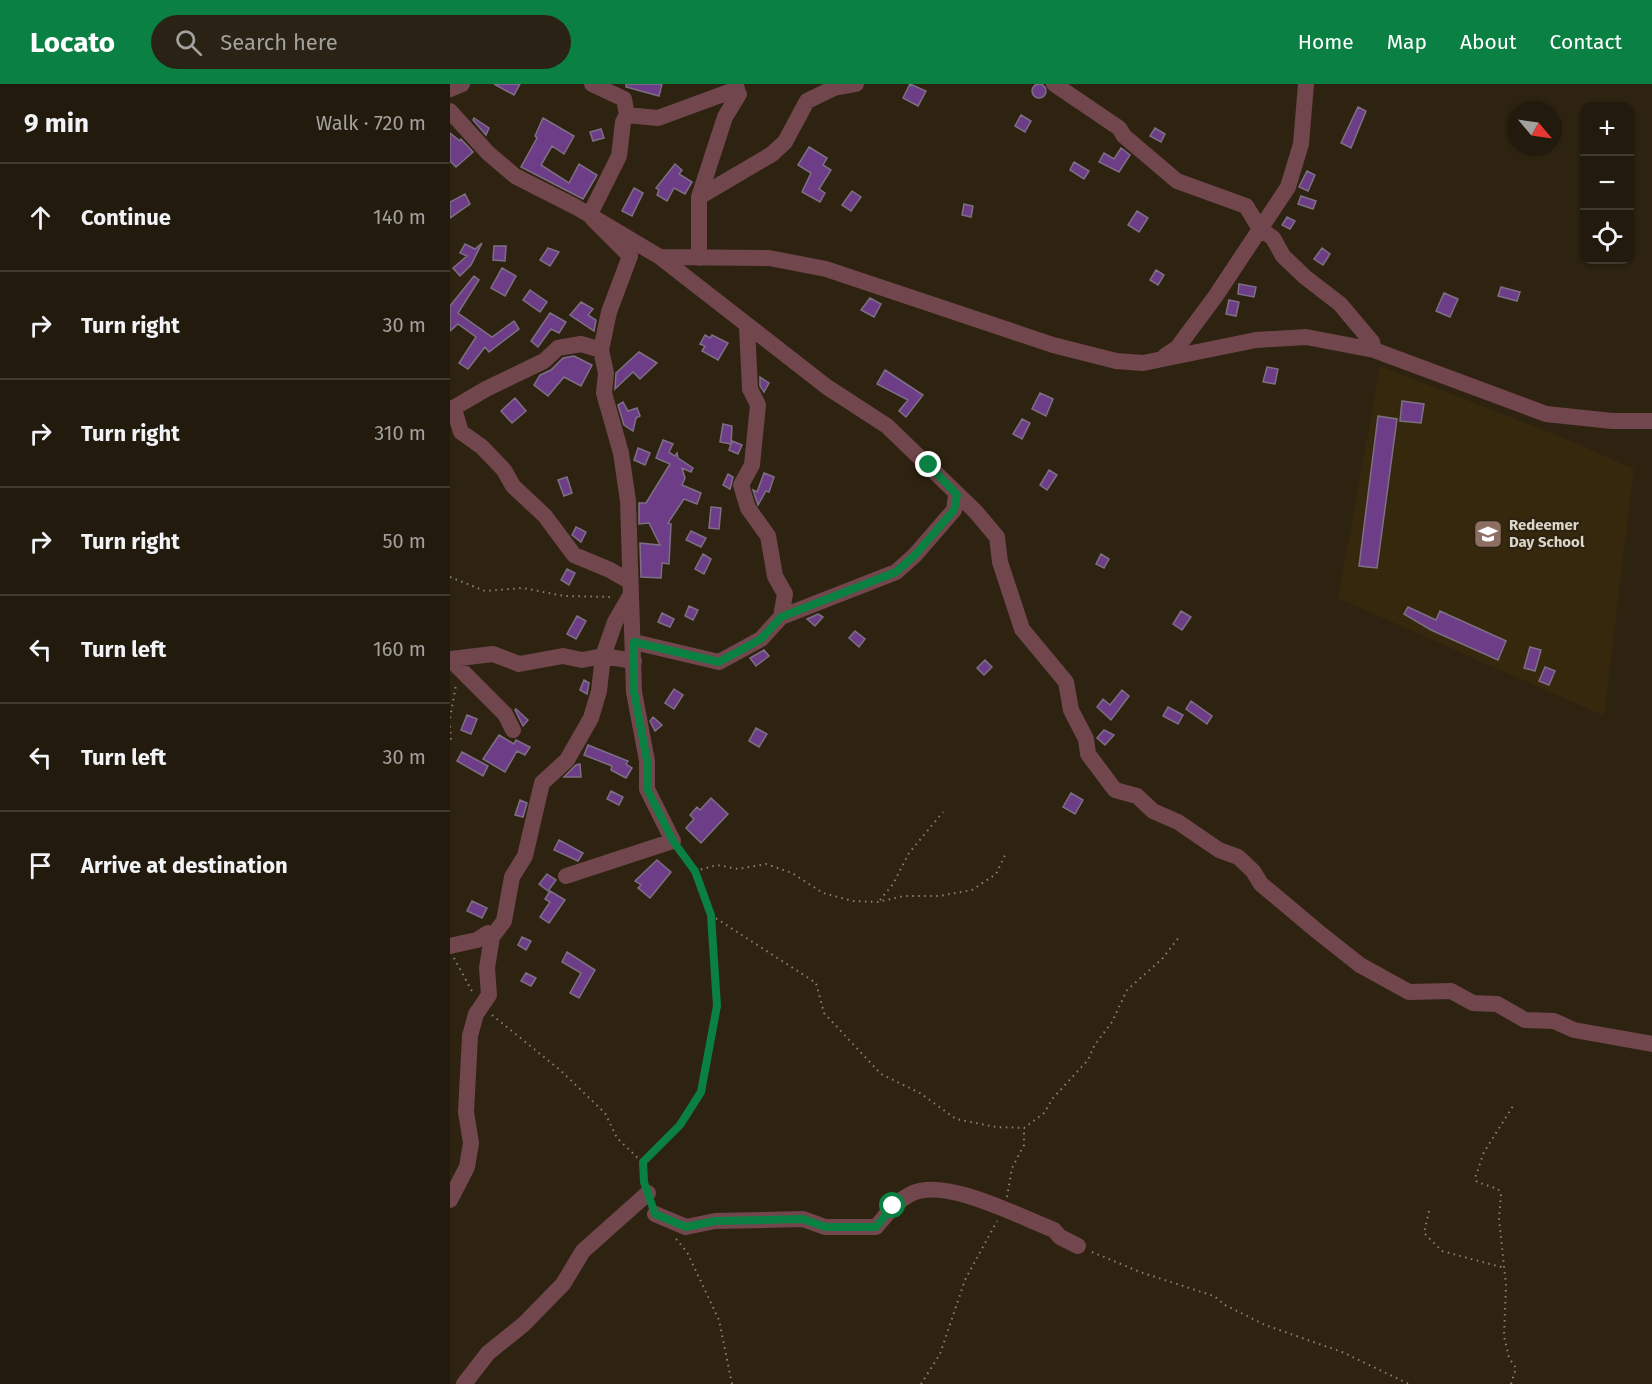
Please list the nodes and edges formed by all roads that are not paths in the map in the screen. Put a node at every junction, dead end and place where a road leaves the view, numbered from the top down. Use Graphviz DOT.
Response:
graph roads {
  1 [pos="462,84"];
  2 [pos="592,84"];
  3 [pos="856,84"];
  4 [pos="1054,84"];
  5 [pos="1306,84"];
  6 [pos="450,89"];
  7 [pos="450,111"];
  8 [pos="627,115"];
  9 [pos="699,197"];
  10 [pos="591,218"];
  11 [pos="1260,229"];
  12 [pos="660,257"];
  13 [pos="699,258"];
  14 [pos="747,326"];
  15 [pos="601,350"];
  16 [pos="1374,350"];
  17 [pos="1162,358"];
  18 [pos="452,409"];
  19 [pos="1652,421"];
  20 [pos="957,495"];
  21 [pos="630,589"];
  22 [pos="781,617"];
  23 [pos="634,642"];
  24 [pos="603,656"];
  25 [pos="452,660"];
  26 [pos="634,661"];
  27 [pos="513,730"];
  28 [pos="566,876"];
  29 [pos="488,933"];
  30 [pos="450,948"];
  31 [pos="1652,1044"];
  32 [pos="648,1193"];
  33 [pos="450,1200"];
  34 [pos="655,1214"];
  35 [pos="1078,1246"];
  36 [pos="464,1384"];
  1 -- 6 [label="street"];
  2 -- 8 [label="street"];
  3 -- 9 [label="street"];
  4 -- 11 [label="street"];
  5 -- 11 [label="street"];
  7 -- 10 [label="street"];
  8 -- 9 [label="street"];
  8 -- 10 [label="street"];
  9 -- 13 [label="street"];
  10 -- 12 [label="street"];
  10 -- 15 [label="street"];
  11 -- 16 [label="street"];
  11 -- 17 [label="street"];
  12 -- 13 [label="street"];
  12 -- 14 [label="street"];
  13 -- 17 [label="street"];
  14 -- 20 [label="street"];
  14 -- 22 [label="street"];
  15 -- 18 [label="street"];
  15 -- 21 [label="street"];
  16 -- 17 [label="street"];
  16 -- 19 [label="street"];
  18 -- 21 [label="street"];
  20 -- 22 [label="street"];
  20 -- 31 [label="street"];
  21 -- 23 [label="street"];
  21 -- 24 [label="street"];
  22 -- 23 [label="street"];
  23 -- 26 [label="street"];
  24 -- 25 [label="street"];
  24 -- 26 [label="street"];
  24 -- 33 [label="street"];
  25 -- 27 [label="street"];
  26 -- 28 [label="street"];
  29 -- 30 [label="street"];
  32 -- 36 [label="street"];
  34 -- 35 [label="street"];
}
